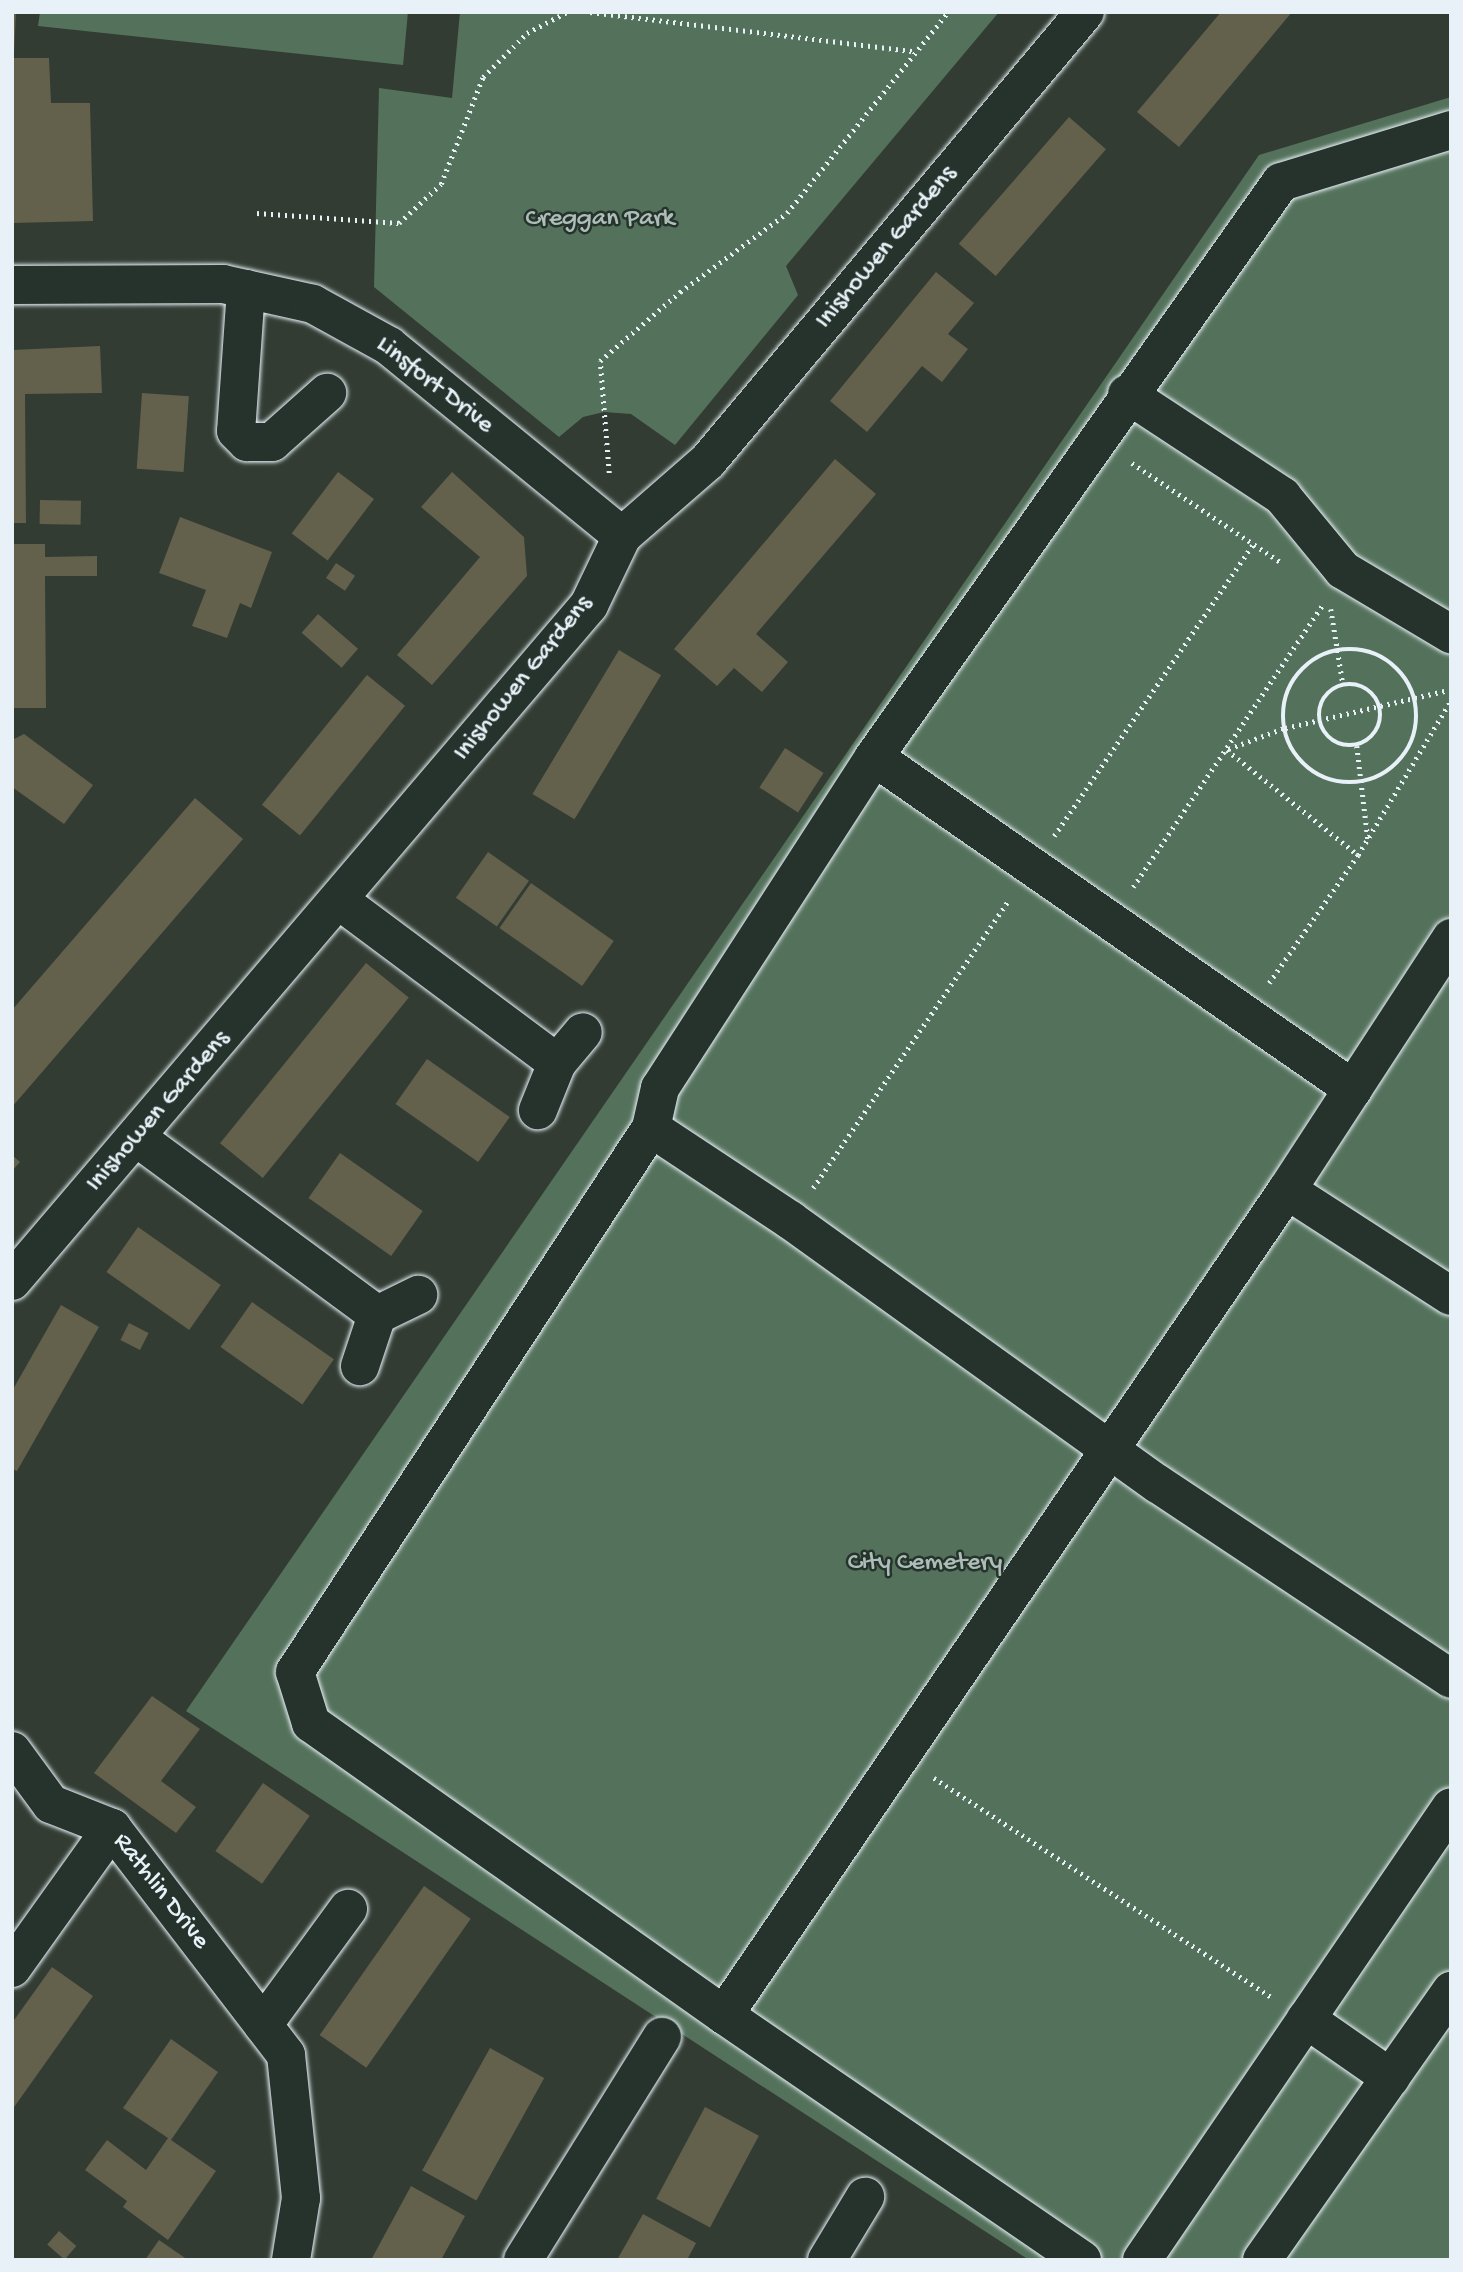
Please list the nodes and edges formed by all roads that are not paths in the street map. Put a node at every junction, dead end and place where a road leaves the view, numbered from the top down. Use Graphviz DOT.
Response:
graph roads {
  1 [pos="1085,12"];
  2 [pos="1451,130"];
  3 [pos="12,285"];
  4 [pos="246,289"];
  5 [pos="327,393"];
  6 [pos="1127,394"];
  7 [pos="622,536"];
  8 [pos="1451,634"];
  9 [pos="874,757"];
  10 [pos="340,901"];
  11 [pos="1451,938"];
  12 [pos="583,1032"];
  13 [pos="557,1063"];
  14 [pos="1353,1089"];
  15 [pos="538,1110"];
  16 [pos="651,1128"];
  17 [pos="136,1137"];
  18 [pos="1287,1190"];
  19 [pos="12,1281"];
  20 [pos="418,1295"];
  21 [pos="1451,1296"];
  22 [pos="377,1315"];
  23 [pos="360,1366"];
  24 [pos="1110,1449"];
  25 [pos="1451,1679"];
  26 [pos="12,1751"];
  27 [pos="1451,1807"];
  28 [pos="112,1828"];
  29 [pos="348,1909"];
  30 [pos="12,1968"];
  31 [pos="1451,1991"];
  32 [pos="724,2015"];
  33 [pos="1306,2019"];
  34 [pos="263,2025"];
  35 [pos="662,2037"];
  36 [pos="1391,2078"];
  37 [pos="865,2197"];
  38 [pos="291,2260"];
  39 [pos="523,2260"];
  40 [pos="827,2260"];
  41 [pos="1082,2260"];
  42 [pos="1142,2260"];
  43 [pos="1262,2260"];
  1 -- 7 [label="street, Inishowen Gardens"];
  2 -- 6 [label="street"];
  3 -- 4 [label="street, Linsfort Drive"];
  4 -- 5 [label="street"];
  4 -- 7 [label="street, Linsfort Drive"];
  6 -- 8 [label="street"];
  6 -- 9 [label="street"];
  7 -- 10 [label="street, Inishowen Gardens"];
  9 -- 14 [label="street"];
  9 -- 16 [label="street"];
  10 -- 13 [label="street"];
  10 -- 17 [label="street, Inishowen Gardens"];
  11 -- 14 [label="street"];
  12 -- 13 [label="street"];
  13 -- 15 [label="street"];
  14 -- 18 [label="street"];
  16 -- 24 [label="street"];
  16 -- 32 [label="street"];
  17 -- 19 [label="street, Inishowen Gardens"];
  17 -- 22 [label="street"];
  18 -- 21 [label="street"];
  18 -- 24 [label="street"];
  20 -- 22 [label="street"];
  22 -- 23 [label="street"];
  24 -- 25 [label="street"];
  24 -- 32 [label="street"];
  26 -- 28 [label="street, Rathlin Drive"];
  27 -- 33 [label="street"];
  28 -- 30 [label="street"];
  28 -- 34 [label="street, Rathlin Drive"];
  29 -- 34 [label="street"];
  31 -- 36 [label="street"];
  32 -- 41 [label="street"];
  33 -- 36 [label="street"];
  33 -- 42 [label="street"];
  34 -- 38 [label="street, Rathlin Drive"];
  35 -- 39 [label="street"];
  36 -- 43 [label="street"];
  37 -- 40 [label="street"];
}
